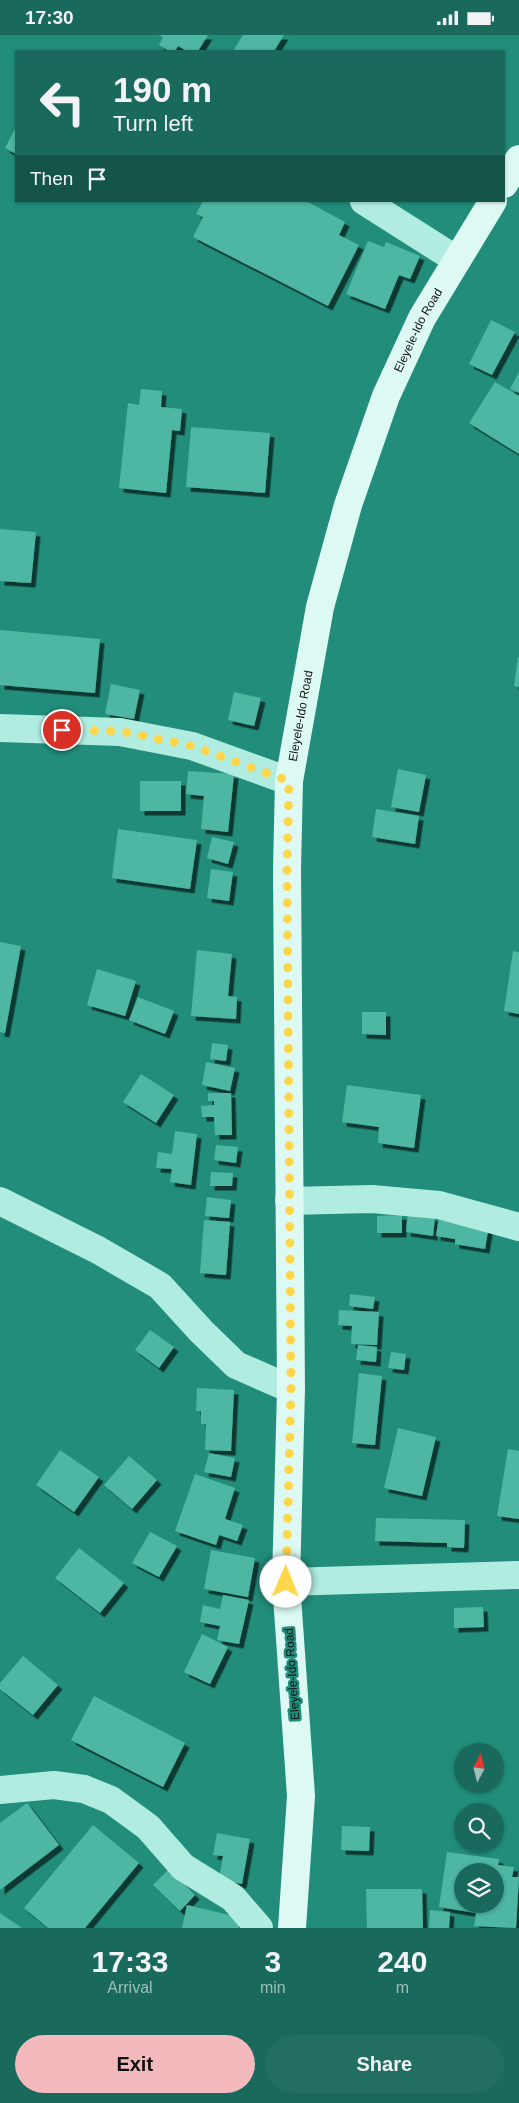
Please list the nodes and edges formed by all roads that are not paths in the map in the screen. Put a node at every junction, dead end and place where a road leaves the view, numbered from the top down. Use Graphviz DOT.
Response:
graph roads {
  1 [pos="519,159"];
  2 [pos="505,182"];
  3 [pos="366,202"];
  4 [pos="492,202"];
  5 [pos="457,260"];
  6 [pos="0,728"];
  7 [pos="289,781"];
  8 [pos="0,1201"];
  9 [pos="289,1201"];
  10 [pos="519,1227"];
  11 [pos="291,1389"];
  12 [pos="519,1575"];
  13 [pos="286,1582"];
  14 [pos="0,1790"];
  15 [pos="260,1928"];
  16 [pos="292,1928"];
  1 -- 2 [label="main road"];
  3 -- 5 [label="street"];
  4 -- 5 [label="main road, Eleyele-Ido Road"];
  5 -- 7 [label="main road, Eleyele-Ido Road"];
  6 -- 7 [label="street"];
  7 -- 9 [label="main road, Eleyele-Ido Road"];
  8 -- 11 [label="street"];
  9 -- 10 [label="street"];
  9 -- 11 [label="main road, Eleyele-Ido Road"];
  11 -- 13 [label="main road, Eleyele-Ido Road"];
  12 -- 13 [label="street"];
  13 -- 16 [label="main road, Eleyele-Ido Road"];
  14 -- 15 [label="street"];
}
